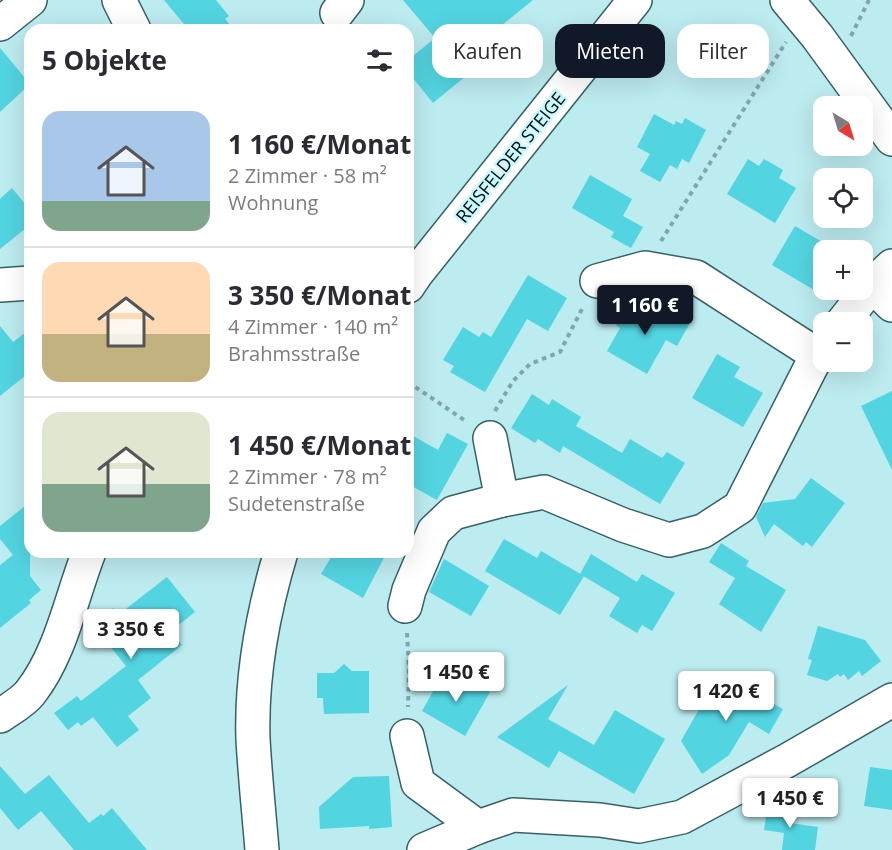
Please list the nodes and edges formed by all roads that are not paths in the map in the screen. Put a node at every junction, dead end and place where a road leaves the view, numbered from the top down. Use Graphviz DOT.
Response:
graph roads {
  1 [pos="30,0"];
  2 [pos="119,0"];
  3 [pos="637,2"];
  4 [pos="794,9"];
  5 [pos="0,24"];
  6 [pos="131,24"];
  7 [pos="886,118"];
  8 [pos="414,277"];
  9 [pos="597,281"];
  10 [pos="24,284"];
  11 [pos="0,285"];
  12 [pos="886,285"];
  13 [pos="855,312"];
  14 [pos="813,347"];
  15 [pos="813,365"];
  16 [pos="490,438"];
  17 [pos="502,500"];
  18 [pos="87,558"];
  19 [pos="279,558"];
  20 [pos="405,606"];
  21 [pos="892,700"];
  22 [pos="0,716"];
  23 [pos="407,736"];
  24 [pos="477,827"];
  25 [pos="262,850"];
  26 [pos="424,850"];
  1 -- 5 [label="street"];
  2 -- 6 [label="street"];
  3 -- 8 [label="street, REISFELDER STEIGE"];
  4 -- 7 [label="street"];
  9 -- 14 [label="street"];
  10 -- 11 [label="street"];
  12 -- 13 [label="street"];
  15 -- 17 [label="street"];
  16 -- 17 [label="street"];
  17 -- 20 [label="street"];
  18 -- 22 [label="street"];
  19 -- 25 [label="street"];
  21 -- 24 [label="street"];
  23 -- 24 [label="street"];
  24 -- 26 [label="street"];
}
